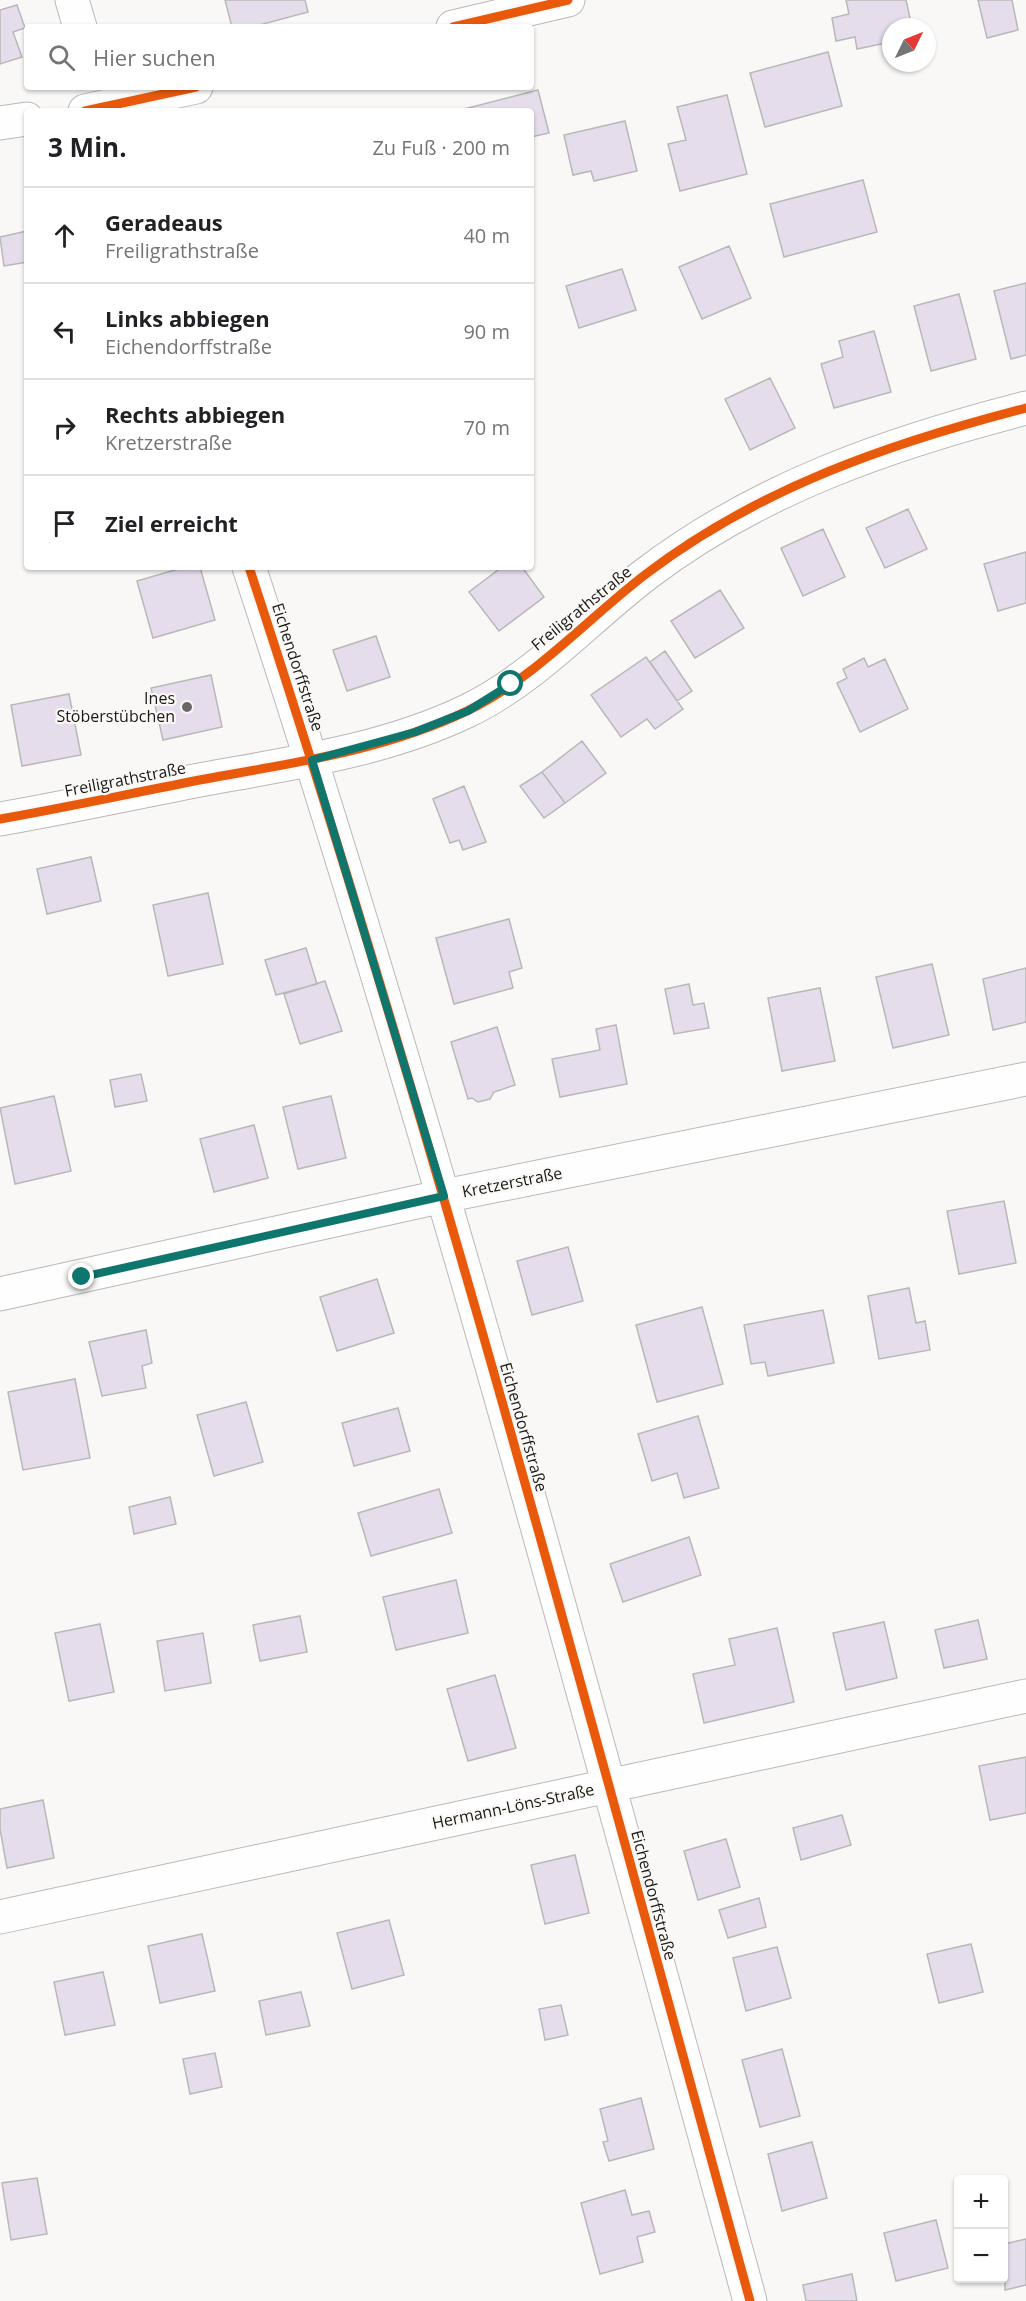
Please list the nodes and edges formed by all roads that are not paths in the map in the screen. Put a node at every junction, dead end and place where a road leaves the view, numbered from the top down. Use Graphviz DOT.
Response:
graph roads {
  1 [pos="72,0"];
  2 [pos="568,0"];
  3 [pos="79,24"];
  4 [pos="466,24"];
  5 [pos="179,90"];
  6 [pos="99,104"];
  7 [pos="24,119"];
  8 [pos="0,123"];
  9 [pos="1026,408"];
  10 [pos="250,570"];
  11 [pos="312,760"];
  12 [pos="0,819"];
  13 [pos="1026,1079"];
  14 [pos="444,1196"];
  15 [pos="0,1294"];
  16 [pos="1026,1696"];
  17 [pos="609,1785"];
  18 [pos="0,1917"];
  19 [pos="750,2301"];
  1 -- 3 [label="street"];
  2 -- 4 [label="street"];
  5 -- 6 [label="street"];
  7 -- 8 [label="street"];
  9 -- 11 [label="street, Freiligrathstraße"];
  10 -- 11 [label="street, Eichendorffstraße"];
  11 -- 12 [label="street, Freiligrathstraße"];
  11 -- 14 [label="street, Eichendorffstraße"];
  13 -- 14 [label="street, Kretzerstraße"];
  14 -- 15 [label="street, Kretzerstraße"];
  14 -- 17 [label="street, Eichendorffstraße"];
  16 -- 17 [label="street, Hermann-Löns-Straße"];
  17 -- 18 [label="street, Hermann-Löns-Straße"];
  17 -- 19 [label="street, Eichendorffstraße"];
}
